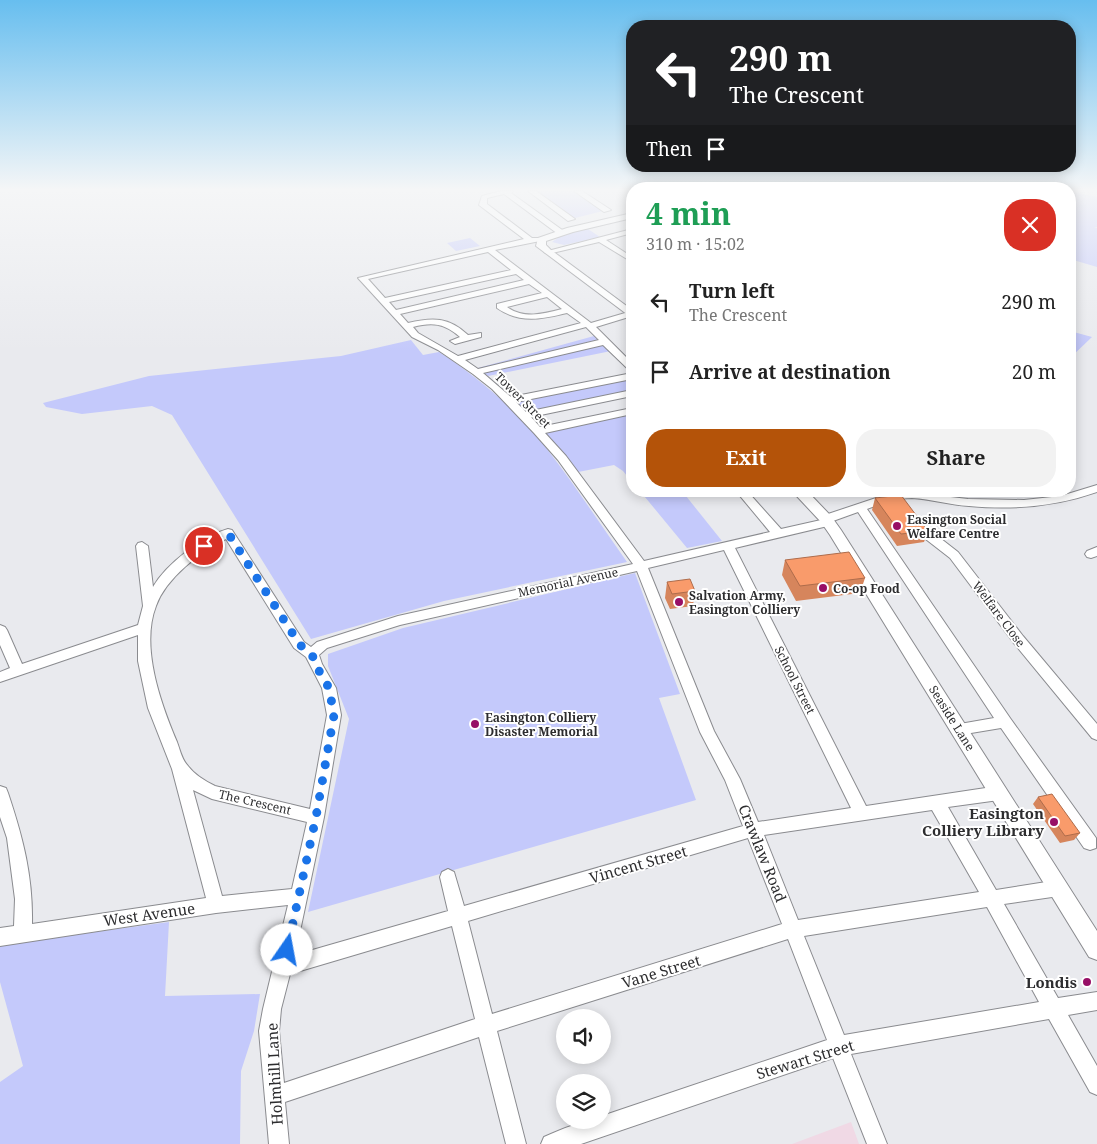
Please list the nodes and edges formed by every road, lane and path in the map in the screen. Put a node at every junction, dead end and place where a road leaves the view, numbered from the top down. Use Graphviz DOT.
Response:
graph roads {
  1 [pos="513,244"];
  2 [pos="540,244"];
  3 [pos="578,244"];
  4 [pos="608,244"];
  5 [pos="489,249"];
  6 [pos="548,252"];
  7 [pos="626,256"];
  8 [pos="517,271"];
  9 [pos="530,281"];
  10 [pos="548,294"];
  11 [pos="383,302"];
  12 [pos="500,306"];
  13 [pos="488,309"];
  14 [pos="568,310"];
  15 [pos="626,310"];
  16 [pos="394,313"];
  17 [pos="626,316"];
  18 [pos="588,325"];
  19 [pos="406,326"];
  20 [pos="478,335"];
  21 [pos="466,338"];
  22 [pos="455,341"];
  23 [pos="607,341"];
  24 [pos="457,359"];
  25 [pos="626,362"];
  26 [pos="476,372"];
  27 [pos="626,377"];
  28 [pos="626,394"];
  29 [pos="508,401"];
  30 [pos="626,412"];
  31 [pos="523,416"];
  32 [pos="538,431"];
  33 [pos="1097,488"];
  34 [pos="1076,496"];
  35 [pos="746,497"];
  36 [pos="805,497"];
  37 [pos="895,497"];
  38 [pos="908,497"];
  39 [pos="925,497"];
  40 [pos="1074,497"];
  41 [pos="860,507"];
  42 [pos="827,521"];
  43 [pos="228,533"];
  44 [pos="778,534"];
  45 [pos="142,546"];
  46 [pos="728,546"];
  47 [pos="641,566"];
  48 [pos="149,606"];
  49 [pos="144,628"];
  50 [pos="0,630"];
  51 [pos="312,654"];
  52 [pos="18,670"];
  53 [pos="0,677"];
  54 [pos="1005,722"];
  55 [pos="959,729"];
  56 [pos="1097,734"];
  57 [pos="180,769"];
  58 [pos="0,793"];
  59 [pos="999,793"];
  60 [pos="937,803"];
  61 [pos="862,814"];
  62 [pos="316,817"];
  63 [pos="753,830"];
  64 [pos="1090,843"];
  65 [pos="448,877"];
  66 [pos="1059,888"];
  67 [pos="298,896"];
  68 [pos="991,900"];
  69 [pos="216,905"];
  70 [pos="458,916"];
  71 [pos="794,930"];
  72 [pos="23,932"];
  73 [pos="0,936"];
  74 [pos="1097,950"];
  75 [pos="283,967"];
  76 [pos="1097,1001"];
  77 [pos="1054,1008"];
  78 [pos="486,1025"];
  79 [pos="839,1046"];
  80 [pos="1097,1085"];
  81 [pos="274,1096"];
  82 [pos="279,1144"];
  83 [pos="516,1144"];
  84 [pos="551,1144"];
  85 [pos="877,1144"];
  1 -- 5 [label="street"];
  2 -- 6 [label="main road"];
  3 -- 6 [label="street"];
  4 -- 7 [label="street"];
  5 -- 8 [label="street"];
  5 -- 11 [label="street, Tower Street"];
  6 -- 15 [label="main road"];
  8 -- 9 [label="street"];
  8 -- 11 [label="street"];
  9 -- 10 [label="street"];
  9 -- 16 [label="street"];
  10 -- 12 [label="street"];
  10 -- 14 [label="street"];
  11 -- 16 [label="street, Tower Street"];
  12 -- 13 [label="street"];
  12 -- 14 [label="street"];
  14 -- 18 [label="street"];
  16 -- 19 [label="street, Tower Street"];
  17 -- 18 [label="street"];
  18 -- 23 [label="street"];
  18 -- 24 [label="street"];
  19 -- 21 [label="street"];
  19 -- 24 [label="street, Tower Street"];
  20 -- 21 [label="street"];
  21 -- 22 [label="street"];
  23 -- 25 [label="street"];
  23 -- 26 [label="street"];
  24 -- 26 [label="street, Tower Street"];
  26 -- 29 [label="street, Tower Street"];
  27 -- 29 [label="street"];
  28 -- 31 [label="street"];
  29 -- 31 [label="street, Tower Street"];
  30 -- 32 [label="street"];
  31 -- 32 [label="street, Tower Street"];
  32 -- 47 [label="street, Tower Street"];
  33 -- 34 [label="street"];
  35 -- 44 [label="street"];
  36 -- 42 [label="main road, Seaside Lane"];
  37 -- 41 [label="street, Memorial Avenue"];
  38 -- 56 [label="street, Welfare Close"];
  39 -- 40 [label="street"];
  41 -- 42 [label="street, Memorial Avenue"];
  41 -- 54 [label="street"];
  42 -- 44 [label="street, Memorial Avenue"];
  42 -- 55 [label="main road, Seaside Lane"];
  43 -- 48 [label="street, The Crescent"];
  43 -- 51 [label="street, Holmhill Lane"];
  44 -- 46 [label="street, Memorial Avenue"];
  45 -- 48 [label="street"];
  46 -- 47 [label="street, Memorial Avenue"];
  46 -- 61 [label="street, School Street"];
  47 -- 51 [label="street, Memorial Avenue"];
  47 -- 63 [label="street, Crawlaw Road"];
  48 -- 49 [label="street, The Crescent"];
  49 -- 52 [label="street"];
  49 -- 57 [label="street, The Crescent"];
  50 -- 52 [label="street"];
  51 -- 62 [label="street, Holmhill Lane"];
  52 -- 53 [label="street"];
  54 -- 55 [label="street"];
  54 -- 64 [label="street"];
  55 -- 59 [label="main road, Seaside Lane"];
  57 -- 62 [label="street, The Crescent"];
  57 -- 69 [label="street"];
  58 -- 72 [label="street"];
  59 -- 60 [label="street, Vincent Street"];
  59 -- 66 [label="main road, Seaside Lane"];
  60 -- 61 [label="street, Vincent Street"];
  60 -- 68 [label="street"];
  61 -- 63 [label="street, Vincent Street"];
  62 -- 67 [label="street, Holmhill Lane"];
  63 -- 70 [label="street, Vincent Street"];
  63 -- 71 [label="street, Crawlaw Road"];
  65 -- 70 [label="street"];
  66 -- 68 [label="street, Vane Street"];
  66 -- 74 [label="main road, Seaside Lane"];
  67 -- 69 [label="street, West Avenue"];
  67 -- 75 [label="street, Holmhill Lane"];
  68 -- 71 [label="street, Vane Street"];
  68 -- 77 [label="street"];
  69 -- 72 [label="street, West Avenue"];
  70 -- 75 [label="street, Vincent Street"];
  70 -- 78 [label="street"];
  71 -- 78 [label="street, Vane Street"];
  71 -- 79 [label="street, Crawlaw Road"];
  72 -- 73 [label="street, West Avenue"];
  75 -- 81 [label="street, Holmhill Lane"];
  76 -- 77 [label="street, Stewart Street"];
  77 -- 79 [label="street, Stewart Street"];
  77 -- 80 [label="street"];
  78 -- 81 [label="street, Vane Street"];
  78 -- 83 [label="street"];
  79 -- 84 [label="street, Stewart Street"];
  79 -- 85 [label="street, Crawlaw Road"];
  81 -- 82 [label="street, Holmhill Lane"];
}
